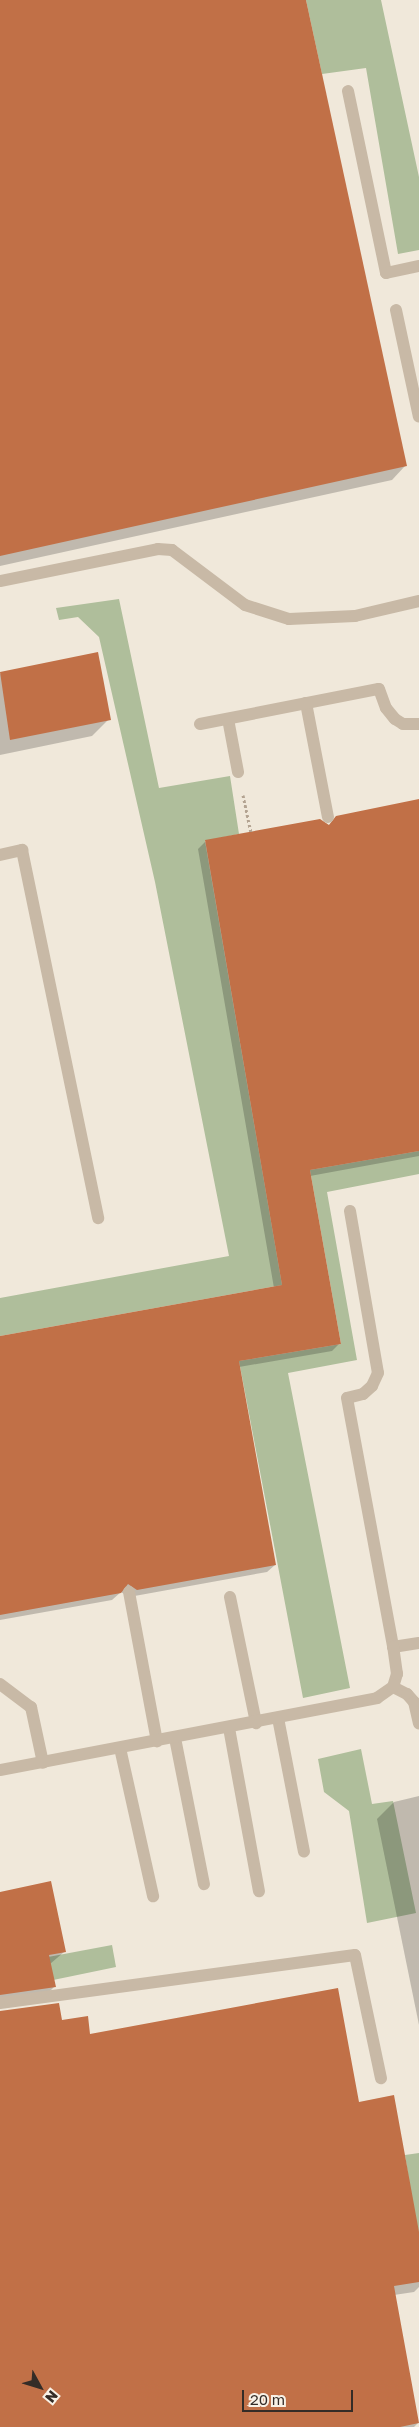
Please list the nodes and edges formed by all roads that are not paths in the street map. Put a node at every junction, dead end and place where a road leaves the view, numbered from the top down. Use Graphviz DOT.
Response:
graph roads {
  1 [pos="348,91"];
  2 [pos="419,266"];
  3 [pos="396,310"];
  4 [pos="419,417"];
  5 [pos="0,581"];
  6 [pos="419,601"];
  7 [pos="306,703"];
  8 [pos="228,719"];
  9 [pos="200,724"];
  10 [pos="419,724"];
  11 [pos="238,772"];
  12 [pos="328,817"];
  13 [pos="0,855"];
  14 [pos="350,1211"];
  15 [pos="98,1218"];
  16 [pos="129,1592"];
  17 [pos="230,1597"];
  18 [pos="419,1644"];
  19 [pos="393,1648"];
  20 [pos="0,1684"];
  21 [pos="393,1687"];
  22 [pos="278,1718"];
  23 [pos="256,1723"];
  24 [pos="419,1723"];
  25 [pos="229,1728"];
  26 [pos="174,1738"];
  27 [pos="158,1742"];
  28 [pos="120,1748"];
  29 [pos="43,1763"];
  30 [pos="0,1770"];
  31 [pos="304,1852"];
  32 [pos="204,1884"];
  33 [pos="259,1891"];
  34 [pos="153,1896"];
  35 [pos="0,2003"];
  36 [pos="381,2078"];
  1 -- 2 [label="lane"];
  3 -- 4 [label="lane"];
  5 -- 6 [label="lane"];
  7 -- 8 [label="lane"];
  7 -- 10 [label="lane"];
  7 -- 12 [label="lane"];
  8 -- 9 [label="lane"];
  8 -- 11 [label="lane"];
  13 -- 15 [label="lane"];
  14 -- 19 [label="lane"];
  16 -- 27 [label="lane"];
  17 -- 23 [label="lane"];
  18 -- 19 [label="lane"];
  19 -- 21 [label="lane"];
  20 -- 29 [label="lane"];
  21 -- 22 [label="lane"];
  21 -- 24 [label="lane"];
  22 -- 23 [label="lane"];
  22 -- 31 [label="lane"];
  23 -- 25 [label="lane"];
  25 -- 26 [label="lane"];
  25 -- 33 [label="lane"];
  26 -- 27 [label="lane"];
  26 -- 32 [label="lane"];
  27 -- 28 [label="lane"];
  28 -- 29 [label="lane"];
  28 -- 34 [label="lane"];
  29 -- 30 [label="lane"];
  35 -- 36 [label="lane"];
}
